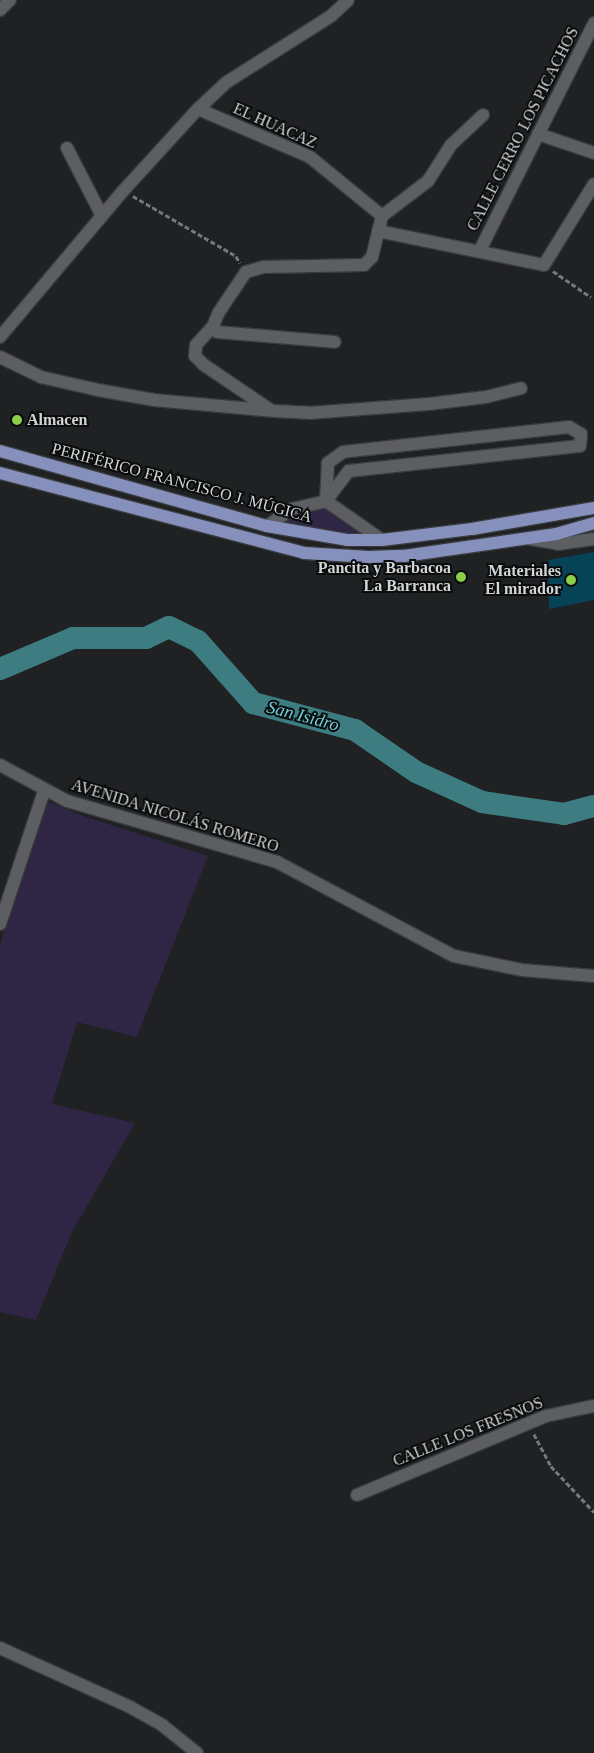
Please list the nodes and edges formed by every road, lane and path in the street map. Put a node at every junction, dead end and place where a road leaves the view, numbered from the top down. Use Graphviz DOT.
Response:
graph roads {
  1 [pos="10,0"];
  2 [pos="348,0"];
  3 [pos="0,10"];
  4 [pos="594,23"];
  5 [pos="198,110"];
  6 [pos="483,115"];
  7 [pos="538,134"];
  8 [pos="67,148"];
  9 [pos="594,153"];
  10 [pos="594,184"];
  11 [pos="123,191"];
  12 [pos="102,216"];
  13 [pos="382,216"];
  14 [pos="378,230"];
  15 [pos="480,250"];
  16 [pos="544,265"];
  17 [pos="246,272"];
  18 [pos="591,297"];
  19 [pos="213,326"];
  20 [pos="0,337"];
  21 [pos="335,342"];
  22 [pos="0,357"];
  23 [pos="521,388"];
  24 [pos="273,411"];
  25 [pos="564,428"];
  26 [pos="502,437"];
  27 [pos="400,445"];
  28 [pos="565,447"];
  29 [pos="0,451"];
  30 [pos="504,454"];
  31 [pos="403,464"];
  32 [pos="0,473"];
  33 [pos="326,501"];
  34 [pos="594,508"];
  35 [pos="594,523"];
  36 [pos="267,526"];
  37 [pos="529,538"];
  38 [pos="594,539"];
  39 [pos="382,540"];
  40 [pos="0,765"];
  41 [pos="44,791"];
  42 [pos="0,924"];
  43 [pos="594,976"];
  44 [pos="594,1406"];
  45 [pos="529,1424"];
  46 [pos="357,1494"];
  47 [pos="594,1512"];
  48 [pos="0,1648"];
  49 [pos="197,1753"];
  1 -- 3 [label="street"];
  2 -- 5 [label="street"];
  4 -- 7 [label="street, CALLE CERRO LOS PICACHOS"];
  5 -- 11 [label="street"];
  5 -- 13 [label="street, EL HUACAZ"];
  6 -- 13 [label="street"];
  7 -- 9 [label="street"];
  7 -- 15 [label="street, CALLE CERRO LOS PICACHOS"];
  8 -- 12 [label="street"];
  10 -- 16 [label="street"];
  11 -- 12 [label="street"];
  11 -- 17 [label="path"];
  12 -- 20 [label="street"];
  13 -- 14 [label="street"];
  14 -- 15 [label="street"];
  14 -- 17 [label="street"];
  15 -- 16 [label="street"];
  16 -- 18 [label="path"];
  17 -- 19 [label="street"];
  19 -- 21 [label="street"];
  19 -- 24 [label="street"];
  22 -- 24 [label="street"];
  23 -- 24 [label="street"];
  25 -- 26 [label="street"];
  25 -- 28 [label="street"];
  25 -- 28 [label="street"];
  26 -- 27 [label="street"];
  26 -- 30 [label="street"];
  27 -- 31 [label="street"];
  27 -- 33 [label="street"];
  28 -- 30 [label="street"];
  29 -- 36 [label="main road, PERIFÉRICO FRANCISCO J. MÚGICA"];
  30 -- 31 [label="street"];
  31 -- 33 [label="street"];
  32 -- 37 [label="main road"];
  33 -- 36 [label="street"];
  33 -- 39 [label="street"];
  34 -- 39 [label="main road, PERIFÉRICO FRANCISCO J. MÚGICA"];
  35 -- 37 [label="main road"];
  36 -- 39 [label="main road, PERIFÉRICO FRANCISCO J. MÚGICA"];
  37 -- 38 [label="street"];
  40 -- 41 [label="street, AVENIDA NICOLÁS ROMERO"];
  41 -- 42 [label="street"];
  41 -- 43 [label="street, AVENIDA NICOLÁS ROMERO"];
  44 -- 45 [label="street, CALLE LOS FRESNOS"];
  45 -- 46 [label="street, CALLE LOS FRESNOS"];
  45 -- 47 [label="path"];
  48 -- 49 [label="street"];
}
